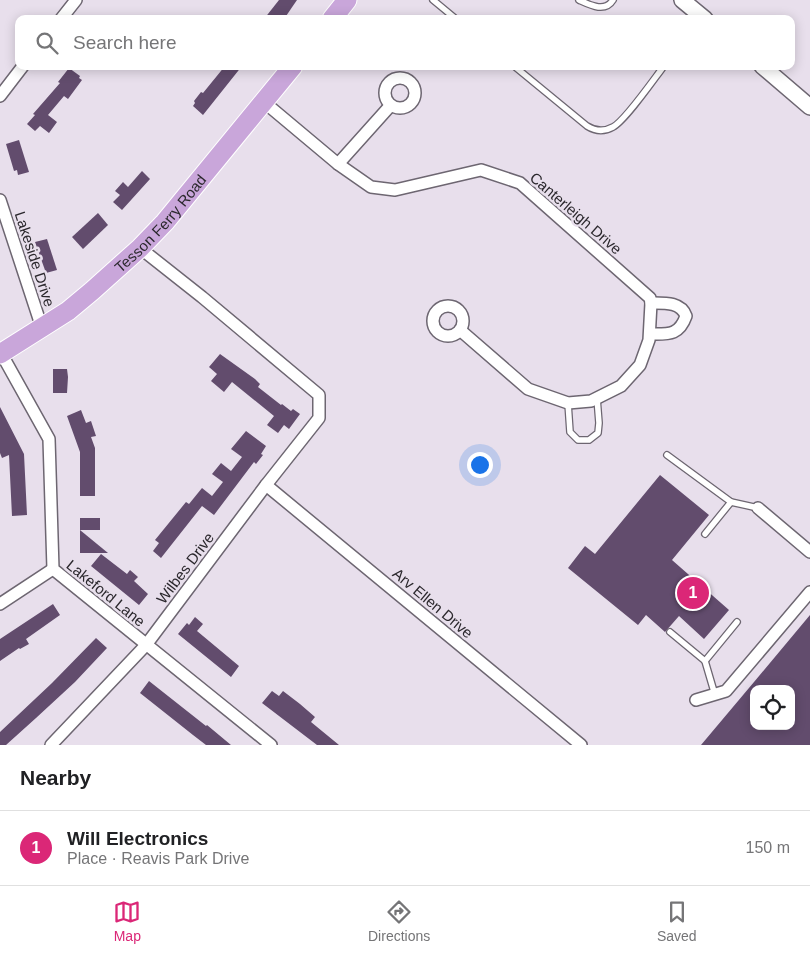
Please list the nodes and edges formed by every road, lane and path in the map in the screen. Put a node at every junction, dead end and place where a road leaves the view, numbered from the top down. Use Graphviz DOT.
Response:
graph roads {
  1 [pos="76,0"];
  2 [pos="347,0"];
  3 [pos="433,0"];
  4 [pos="579,0"];
  5 [pos="613,0"];
  6 [pos="682,0"];
  7 [pos="65,15"];
  8 [pos="335,15"];
  9 [pos="451,15"];
  10 [pos="700,15"];
  11 [pos="21,70"];
  12 [pos="290,70"];
  13 [pos="519,70"];
  14 [pos="661,70"];
  15 [pos="767,70"];
  16 [pos="0,96"];
  17 [pos="264,102"];
  18 [pos="390,106"];
  19 [pos="810,107"];
  20 [pos="338,164"];
  21 [pos="0,200"];
  22 [pos="140,248"];
  23 [pos="651,301"];
  24 [pos="42,328"];
  25 [pos="460,330"];
  26 [pos="650,334"];
  27 [pos="1,353"];
  28 [pos="597,398"];
  29 [pos="568,403"];
  30 [pos="667,455"];
  31 [pos="266,485"];
  32 [pos="731,502"];
  33 [pos="758,508"];
  34 [pos="705,534"];
  35 [pos="810,552"];
  36 [pos="53,569"];
  37 [pos="810,592"];
  38 [pos="0,604"];
  39 [pos="737,622"];
  40 [pos="670,632"];
  41 [pos="146,645"];
  42 [pos="705,661"];
  43 [pos="715,694"];
  44 [pos="696,700"];
  45 [pos="51,745"];
  46 [pos="271,745"];
  47 [pos="582,745"];
  1 -- 7 [label="street"];
  2 -- 8 [label="main road"];
  3 -- 9 [label="lane"];
  4 -- 5 [label="lane"];
  6 -- 10 [label="street"];
  11 -- 16 [label="street"];
  12 -- 17 [label="main road, Tesson Ferry Road"];
  13 -- 14 [label="lane"];
  15 -- 19 [label="street"];
  17 -- 20 [label="street, Canterleigh Drive"];
  17 -- 22 [label="main road, Tesson Ferry Road"];
  18 -- 20 [label="street"];
  20 -- 23 [label="street, Canterleigh Drive"];
  21 -- 24 [label="street, Lakeside Drive"];
  22 -- 24 [label="main road, Tesson Ferry Road"];
  22 -- 31 [label="street, Wilbes Drive"];
  23 -- 26 [label="street"];
  23 -- 26 [label="street"];
  24 -- 27 [label="main road, Tesson Ferry Road"];
  25 -- 29 [label="street"];
  26 -- 28 [label="street"];
  27 -- 36 [label="street, Lakeford Lane"];
  28 -- 29 [label="street"];
  28 -- 29 [label="lane"];
  30 -- 32 [label="lane"];
  31 -- 41 [label="street, Wilbes Drive"];
  31 -- 47 [label="street, Arv Ellen Drive"];
  32 -- 33 [label="lane"];
  32 -- 34 [label="lane"];
  33 -- 35 [label="street"];
  36 -- 38 [label="street"];
  36 -- 41 [label="street, Lakeford Lane"];
  37 -- 43 [label="street"];
  39 -- 42 [label="lane"];
  40 -- 42 [label="lane"];
  41 -- 45 [label="street, Wilbes Drive"];
  41 -- 46 [label="street, Lakeford Lane"];
  42 -- 43 [label="lane"];
  43 -- 44 [label="street"];
}
